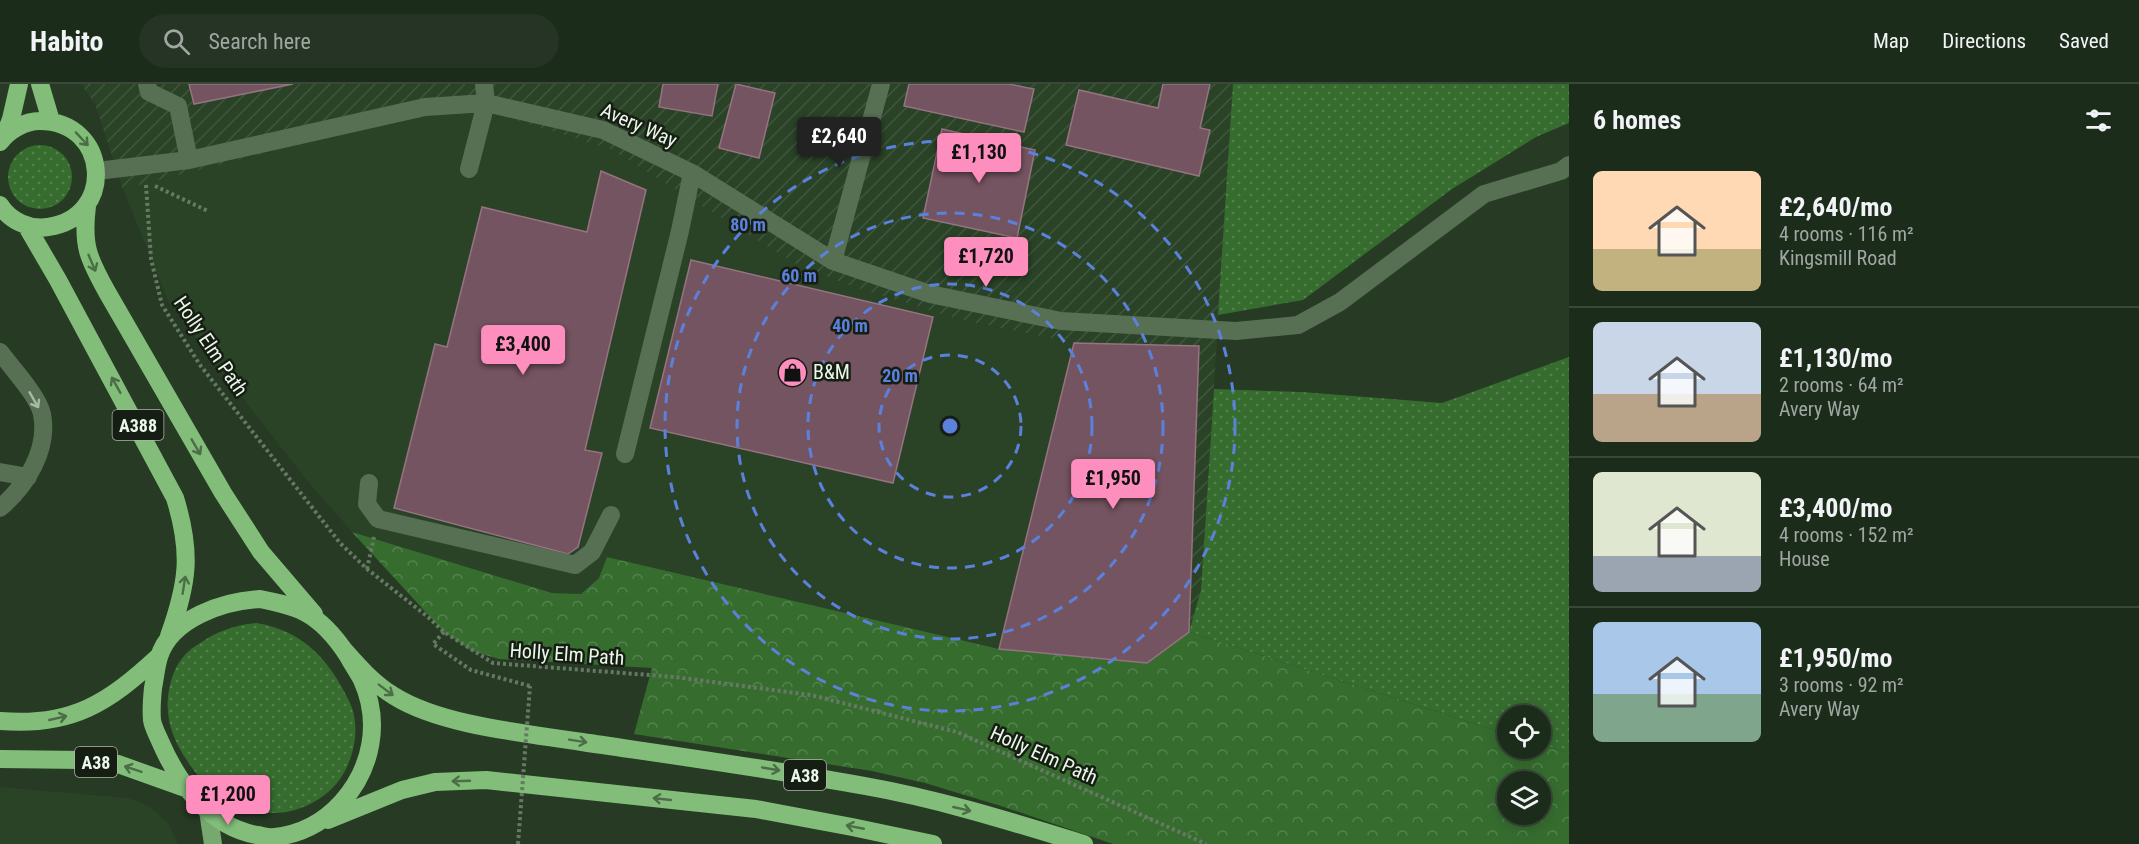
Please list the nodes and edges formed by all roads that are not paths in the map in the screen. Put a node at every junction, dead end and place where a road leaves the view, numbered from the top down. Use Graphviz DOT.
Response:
graph roads {
  1 [pos="19,84"];
  2 [pos="40,84"];
  3 [pos="147,84"];
  4 [pos="484,84"];
  5 [pos="881,84"];
  6 [pos="486,103"];
  7 [pos="51,121"];
  8 [pos="1,140"];
  9 [pos="189,160"];
  10 [pos="1569,165"];
  11 [pos="468,169"];
  12 [pos="97,171"];
  13 [pos="692,173"];
  14 [pos="0,206"];
  15 [pos="87,206"];
  16 [pos="26,225"];
  17 [pos="832,261"];
  18 [pos="0,352"];
  19 [pos="625,454"];
  20 [pos="0,472"];
  21 [pos="28,477"];
  22 [pos="369,483"];
  23 [pos="0,508"];
  24 [pos="611,515"];
  25 [pos="325,627"];
  26 [pos="163,648"];
  27 [pos="344,650"];
  28 [pos="0,722"];
  29 [pos="0,759"];
  30 [pos="188,789"];
  31 [pos="208,811"];
  32 [pos="318,824"];
  33 [pos="287,839"];
  34 [pos="213,844"];
  35 [pos="933,844"];
  36 [pos="1084,844"];
  1 -- 8 [label="highway"];
  2 -- 7 [label="highway"];
  3 -- 9 [label="street"];
  4 -- 6 [label="street"];
  5 -- 17 [label="street"];
  6 -- 9 [label="street, Avery Way"];
  6 -- 11 [label="street"];
  6 -- 13 [label="street, Avery Way"];
  7 -- 8 [label="highway"];
  7 -- 12 [label="highway, one-way"];
  9 -- 12 [label="street, Avery Way"];
  10 -- 17 [label="street, Avery Way"];
  12 -- 15 [label="highway"];
  13 -- 17 [label="street, Avery Way"];
  13 -- 19 [label="street"];
  14 -- 16 [label="highway"];
  15 -- 16 [label="highway"];
  15 -- 25 [label="highway, A388, one-way"];
  26 -- 16 [label="highway, A388, one-way"];
  18 -- 21 [label="street, one-way"];
  20 -- 21 [label="street"];
  21 -- 23 [label="street"];
  22 -- 24 [label="street"];
  25 -- 26 [label="highway"];
  25 -- 27 [label="highway"];
  28 -- 26 [label="highway, one-way"];
  26 -- 30 [label="highway"];
  27 -- 32 [label="highway"];
  27 -- 36 [label="highway, A38, one-way"];
  30 -- 29 [label="highway, A38, one-way"];
  30 -- 31 [label="highway"];
  31 -- 33 [label="highway"];
  31 -- 34 [label="main road"];
  32 -- 33 [label="highway"];
  35 -- 32 [label="highway, A38, one-way"];
}
